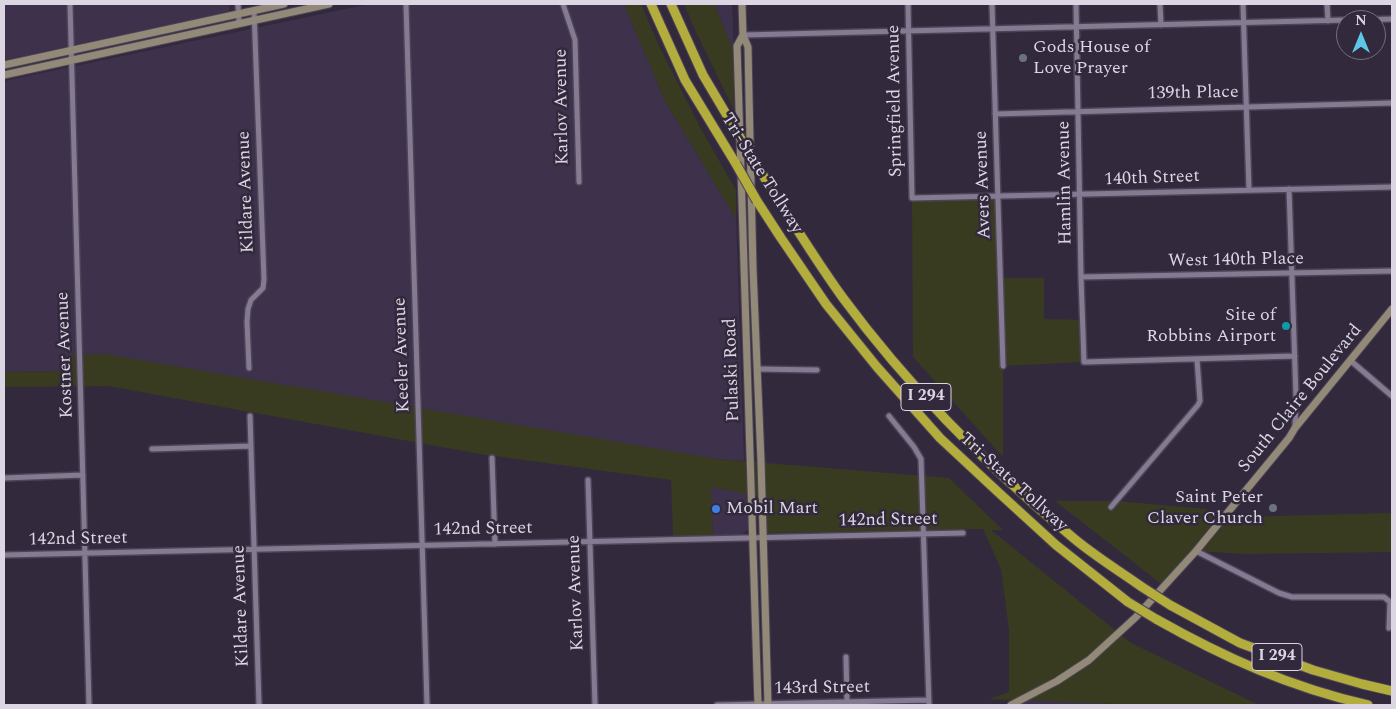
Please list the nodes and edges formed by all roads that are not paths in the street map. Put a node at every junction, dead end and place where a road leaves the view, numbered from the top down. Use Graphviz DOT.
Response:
graph roads {
  1 [pos="70,4"];
  2 [pos="238,4"];
  3 [pos="284,4"];
  4 [pos="329,4"];
  5 [pos="406,4"];
  6 [pos="563,4"];
  7 [pos="651,4"];
  8 [pos="672,4"];
  9 [pos="742,4"];
  10 [pos="908,4"];
  11 [pos="992,4"];
  12 [pos="1076,4"];
  13 [pos="1160,4"];
  14 [pos="1243,4"];
  15 [pos="1327,4"];
  16 [pos="254,10"];
  17 [pos="238,13"];
  18 [pos="254,20"];
  19 [pos="1328,21"];
  20 [pos="1336,21"];
  21 [pos="239,23"];
  22 [pos="1244,23"];
  23 [pos="1160,25"];
  24 [pos="1077,27"];
  25 [pos="992,29"];
  26 [pos="909,31"];
  27 [pos="743,35"];
  28 [pos="72,50"];
  29 [pos="72,60"];
  30 [pos="4,65"];
  31 [pos="4,75"];
  32 [pos="1392,103"];
  33 [pos="1246,107"];
  34 [pos="1078,110"];
  35 [pos="995,114"];
  36 [pos="579,182"];
  37 [pos="1392,187"];
  38 [pos="1289,189"];
  39 [pos="1249,190"];
  40 [pos="1080,194"];
  41 [pos="998,196"];
  42 [pos="912,198"];
  43 [pos="1392,271"];
  44 [pos="1292,274"];
  45 [pos="1081,277"];
  46 [pos="1392,309"];
  47 [pos="1295,356"];
  48 [pos="1197,359"];
  49 [pos="1351,361"];
  50 [pos="1003,366"];
  51 [pos="249,368"];
  52 [pos="758,369"];
  53 [pos="817,370"];
  54 [pos="1392,396"];
  55 [pos="250,416"];
  56 [pos="889,416"];
  57 [pos="1295,428"];
  58 [pos="251,446"];
  59 [pos="152,449"];
  60 [pos="492,458"];
  61 [pos="83,475"];
  62 [pos="4,478"];
  63 [pos="588,480"];
  64 [pos="1111,507"];
  65 [pos="963,533"];
  66 [pos="924,534"];
  67 [pos="752,538"];
  68 [pos="762,538"];
  69 [pos="590,542"];
  70 [pos="495,544"];
  71 [pos="422,545"];
  72 [pos="254,549"];
  73 [pos="1196,551"];
  74 [pos="85,554"];
  75 [pos="4,555"];
  76 [pos="1389,628"];
  77 [pos="846,657"];
  78 [pos="1392,691"];
  79 [pos="847,702"];
  80 [pos="929,703"];
  81 [pos="768,704"];
  82 [pos="89,705"];
  83 [pos="258,705"];
  84 [pos="427,705"];
  85 [pos="594,705"];
  86 [pos="717,705"];
  87 [pos="758,705"];
  88 [pos="1011,705"];
  89 [pos="1368,705"];
  1 -- 28 [label="street, Kostner Avenue"];
  2 -- 17 [label="street"];
  3 -- 16 [label="main road"];
  4 -- 18 [label="main road"];
  5 -- 71 [label="street, Keeler Avenue"];
  6 -- 36 [label="street, Karlov Avenue"];
  7 -- 89 [label="highway, Tri-State Tollway / I 294, bridge"];
  8 -- 78 [label="highway, Tri-State Tollway / I 294, bridge"];
  9 -- 27 [label="main road, Pulaski Road"];
  10 -- 26 [label="street, Springfield Avenue"];
  11 -- 25 [label="street, Avers Avenue"];
  12 -- 24 [label="street, Hamlin Avenue"];
  13 -- 23 [label="street"];
  14 -- 22 [label="street"];
  15 -- 19 [label="street"];
  16 -- 17 [label="main road"];
  16 -- 18 [label="street, Kildare Avenue"];
  17 -- 21 [label="street"];
  17 -- 28 [label="main road"];
  18 -- 21 [label="main road"];
  18 -- 51 [label="street, Kildare Avenue"];
  19 -- 20 [label="street"];
  19 -- 22 [label="street"];
  21 -- 29 [label="main road"];
  22 -- 23 [label="street"];
  22 -- 33 [label="street"];
  23 -- 24 [label="street"];
  24 -- 25 [label="street"];
  24 -- 34 [label="street, Hamlin Avenue"];
  25 -- 26 [label="street"];
  25 -- 35 [label="street, Avers Avenue"];
  26 -- 27 [label="street"];
  26 -- 42 [label="street, Springfield Avenue"];
  27 -- 52 [label="main road, Pulaski Road"];
  27 -- 67 [label="main road, Pulaski Road"];
  28 -- 29 [label="street, Kostner Avenue"];
  28 -- 30 [label="main road"];
  29 -- 31 [label="main road"];
  29 -- 61 [label="street, Kostner Avenue"];
  32 -- 33 [label="street, 139th Place"];
  33 -- 34 [label="street, 139th Place"];
  33 -- 39 [label="street"];
  34 -- 35 [label="street, 139th Place"];
  34 -- 40 [label="street, Hamlin Avenue"];
  35 -- 41 [label="street, Avers Avenue"];
  37 -- 38 [label="street, 140th Street"];
  38 -- 39 [label="street, 140th Street"];
  38 -- 44 [label="street"];
  39 -- 40 [label="street, 140th Street"];
  40 -- 41 [label="street, 140th Street"];
  40 -- 45 [label="street, Hamlin Avenue"];
  41 -- 42 [label="street, 140th Street"];
  41 -- 50 [label="street, Avers Avenue"];
  43 -- 44 [label="street, West 140th Place"];
  44 -- 45 [label="street, West 140th Place"];
  44 -- 47 [label="street"];
  45 -- 48 [label="street, Hamlin Avenue"];
  46 -- 49 [label="main road, South Claire Boulevard"];
  47 -- 48 [label="street"];
  47 -- 57 [label="street"];
  48 -- 64 [label="street"];
  49 -- 54 [label="street"];
  49 -- 57 [label="main road, South Claire Boulevard"];
  52 -- 53 [label="street"];
  52 -- 68 [label="main road, Pulaski Road"];
  55 -- 58 [label="street, Kildare Avenue"];
  56 -- 66 [label="street"];
  57 -- 73 [label="main road, South Claire Boulevard"];
  58 -- 59 [label="street"];
  58 -- 72 [label="street, Kildare Avenue"];
  60 -- 70 [label="street"];
  61 -- 62 [label="street"];
  61 -- 74 [label="street, Kostner Avenue"];
  63 -- 69 [label="street, Karlov Avenue"];
  65 -- 66 [label="street, 142nd Street"];
  66 -- 68 [label="street, 142nd Street"];
  66 -- 80 [label="street"];
  67 -- 68 [label="street, 142nd Street"];
  67 -- 69 [label="street, 142nd Street"];
  67 -- 87 [label="main road, Pulaski Road"];
  68 -- 81 [label="main road, Pulaski Road"];
  69 -- 70 [label="street, 142nd Street"];
  69 -- 85 [label="street, Karlov Avenue"];
  70 -- 71 [label="street, 142nd Street"];
  71 -- 72 [label="street, 142nd Street"];
  71 -- 84 [label="street, Keeler Avenue"];
  72 -- 74 [label="street, 142nd Street"];
  72 -- 83 [label="street, Kildare Avenue"];
  73 -- 76 [label="street"];
  73 -- 88 [label="main road, South Claire Boulevard"];
  74 -- 75 [label="street, 142nd Street"];
  74 -- 82 [label="street, Kostner Avenue"];
  77 -- 79 [label="street"];
  79 -- 80 [label="street, 143rd Street"];
  79 -- 81 [label="street, 143rd Street"];
  81 -- 87 [label="street, 143rd Street"];
  86 -- 87 [label="street, 143rd Street"];
}
